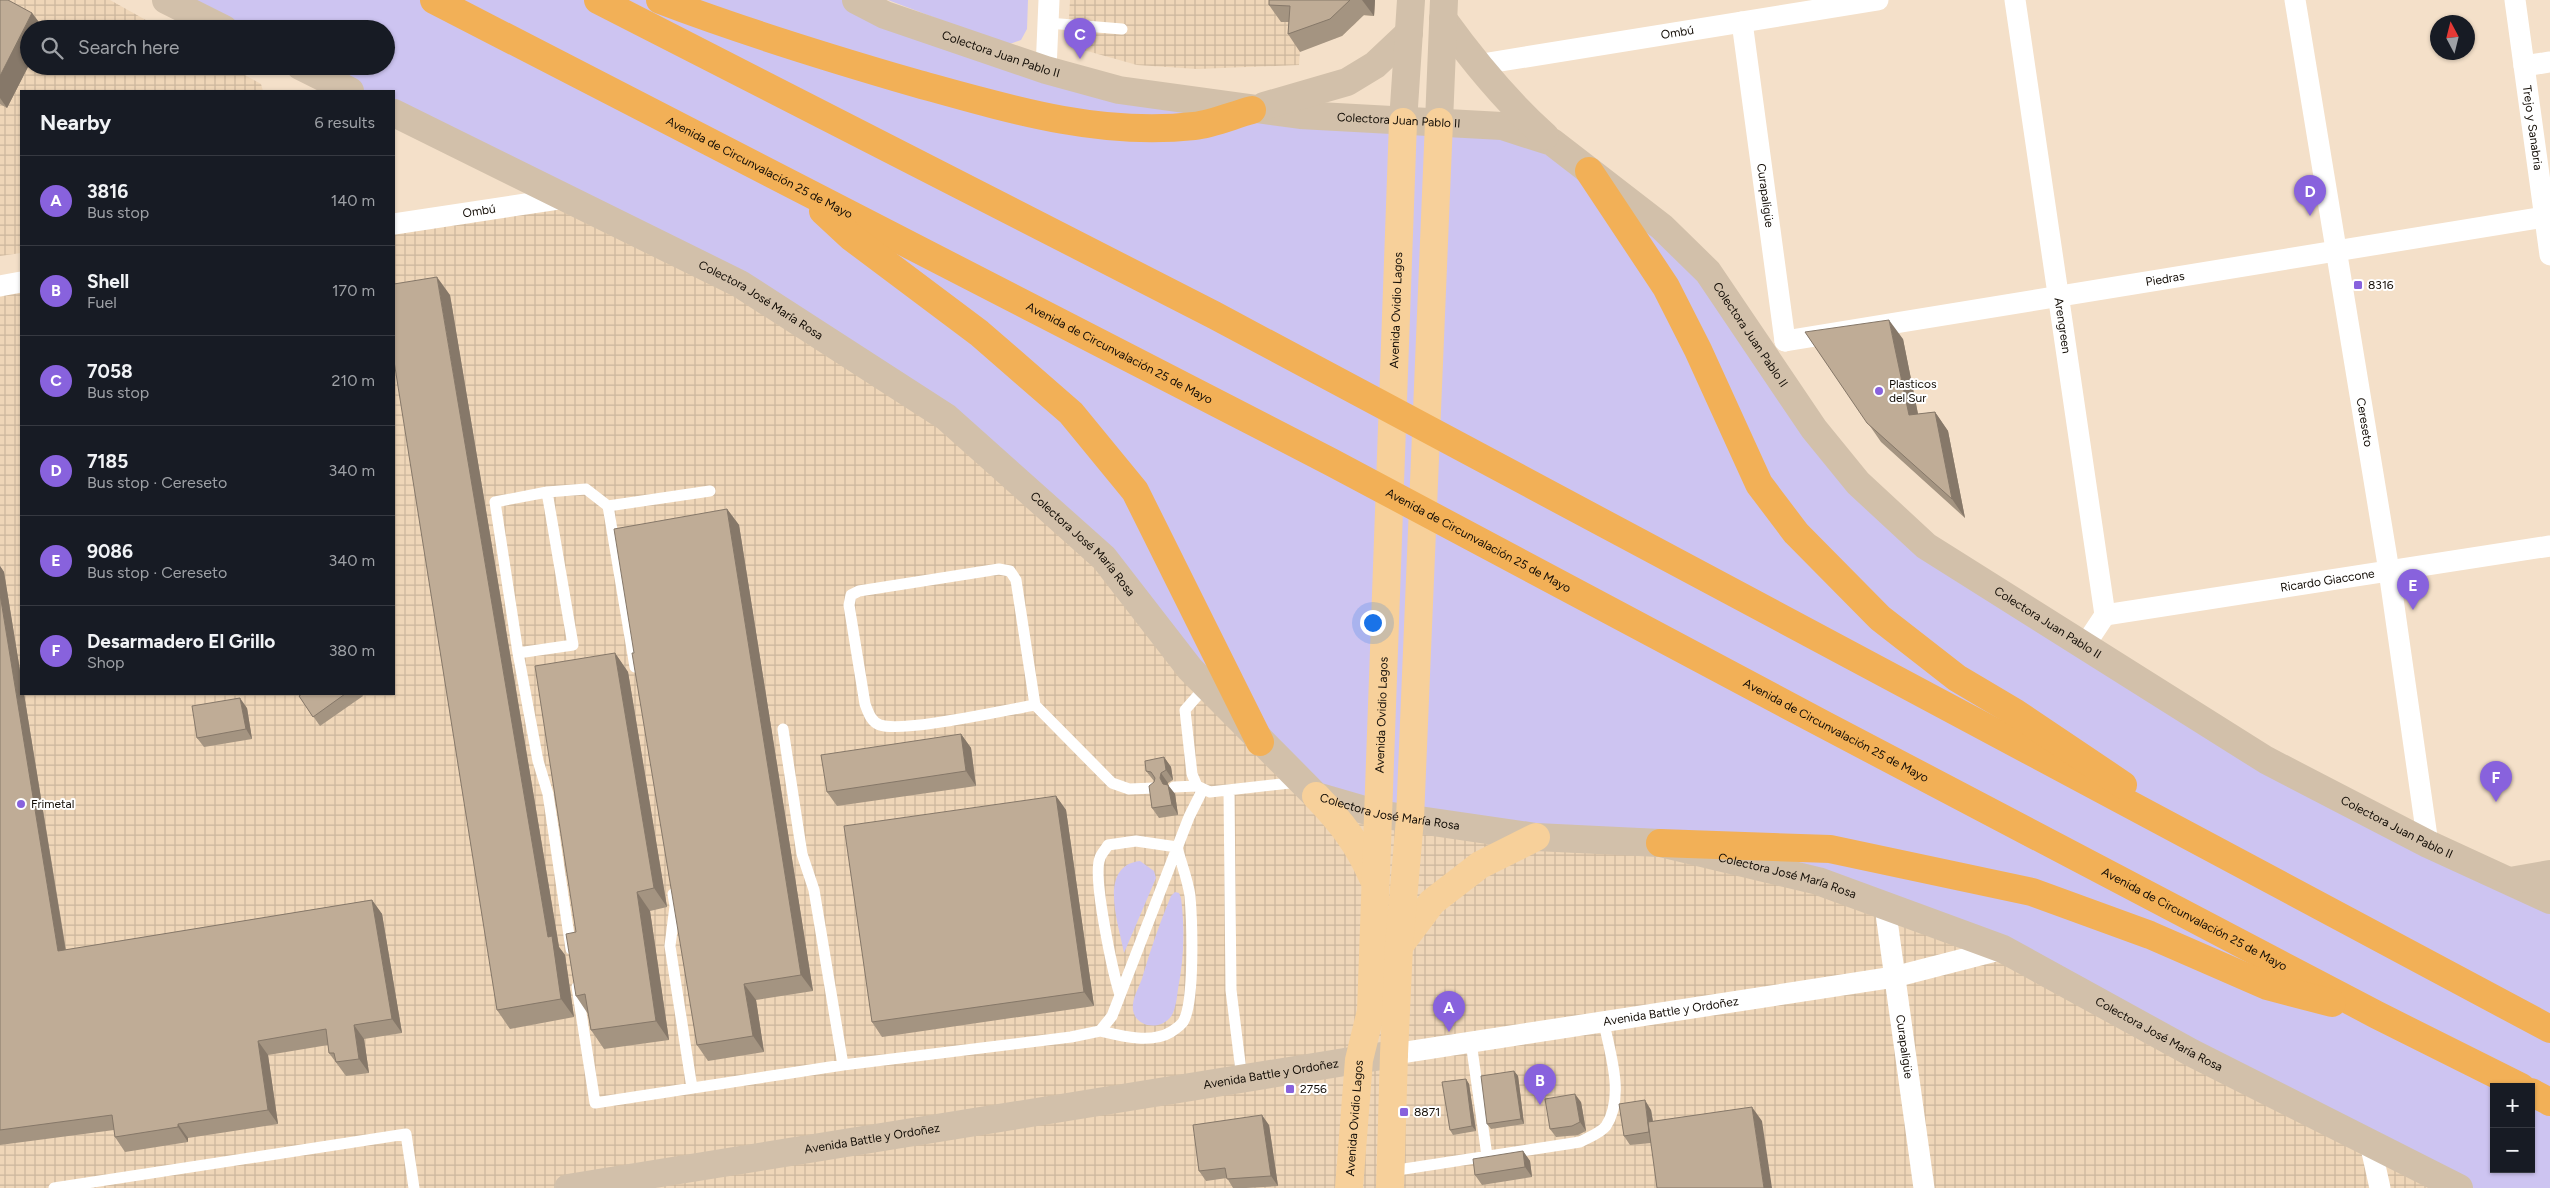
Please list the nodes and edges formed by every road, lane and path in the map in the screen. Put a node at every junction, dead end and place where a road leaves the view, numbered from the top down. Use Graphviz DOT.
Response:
graph roads {
  1 [pos="166,0"];
  2 [pos="434,0"];
  3 [pos="598,0"];
  4 [pos="660,0"];
  5 [pos="856,0"];
  6 [pos="1049,0"];
  7 [pos="1411,0"];
  8 [pos="1878,0"];
  9 [pos="2015,0"];
  10 [pos="2295,0"];
  11 [pos="2515,0"];
  12 [pos="1443,10"];
  13 [pos="206,20"];
  14 [pos="1742,22"];
  15 [pos="1048,23"];
  16 [pos="1122,30"];
  17 [pos="1409,33"];
  18 [pos="2550,62"];
  19 [pos="1476,65"];
  20 [pos="2524,66"];
  21 [pos="1046,70"];
  22 [pos="318,75"];
  23 [pos="348,90"];
  24 [pos="1252,110"];
  25 [pos="395,113"];
  26 [pos="1403,122"];
  27 [pos="1439,122"];
  28 [pos="1552,142"];
  29 [pos="1589,171"];
  30 [pos="803,190"];
  31 [pos="565,198"];
  32 [pos="2544,217"];
  33 [pos="395,224"];
  34 [pos="2336,252"];
  35 [pos="2550,255"];
  36 [pos="20,282"];
  37 [pos="0,286"];
  38 [pos="2058,296"];
  39 [pos="1785,341"];
  40 [pos="1767,361"];
  41 [pos="710,491"];
  42 [pos="548,492"];
  43 [pos="608,506"];
  44 [pos="2550,546"];
  45 [pos="2389,571"];
  46 [pos="2105,615"];
  47 [pos="2085,645"];
  48 [pos="518,653"];
  49 [pos="638,682"];
  50 [pos="1206,686"];
  51 [pos="1035,705"];
  52 [pos="783,729"];
  53 [pos="1260,742"];
  54 [pos="1174,787"];
  55 [pos="1154,788"];
  56 [pos="1200,788"];
  57 [pos="1309,789"];
  58 [pos="1229,790"];
  59 [pos="1378,814"];
  60 [pos="1410,819"];
  61 [pos="1536,837"];
  62 [pos="1660,843"];
  63 [pos="2428,844"];
  64 [pos="1177,847"];
  65 [pos="2550,874"];
  66 [pos="2260,876"];
  67 [pos="2510,881"];
  68 [pos="1376,884"];
  69 [pos="672,887"];
  70 [pos="2550,900"];
  71 [pos="1885,906"];
  72 [pos="1399,946"];
  73 [pos="2003,949"];
  74 [pos="573,958"];
  75 [pos="1894,977"];
  76 [pos="576,978"];
  77 [pos="1120,994"];
  78 [pos="2377,1015"];
  79 [pos="1604,1023"];
  80 [pos="2550,1029"];
  81 [pos="1100,1030"];
  82 [pos="1471,1042"];
  83 [pos="1394,1054"];
  84 [pos="1359,1060"];
  85 [pos="843,1065"];
  86 [pos="1242,1079"];
  87 [pos="2512,1083"];
  88 [pos="692,1088"];
  89 [pos="2535,1094"];
  90 [pos="2550,1102"];
  91 [pos="2370,1143"];
  92 [pos="1487,1156"];
  93 [pos="1391,1179"];
  94 [pos="54,1188"];
  95 [pos="414,1188"];
  96 [pos="568,1188"];
  97 [pos="1349,1188"];
  98 [pos="1924,1188"];
  99 [pos="2380,1188"];
  100 [pos="2458,1188"];
  1 -- 13 [label="main road"];
  2 -- 30 [label="highway, Avenida de Circunvalación 25 de Mayo"];
  3 -- 66 [label="highway"];
  4 -- 24 [label="highway"];
  5 -- 21 [label="main road, Colectora Juan Pablo II"];
  6 -- 15 [label="street"];
  7 -- 17 [label="main road, Avenida Ovidio Lagos"];
  8 -- 14 [label="street, Ombú"];
  9 -- 38 [label="street, Arengreen"];
  10 -- 34 [label="street, Cereseto"];
  11 -- 20 [label="street, Trejo y Sanabria"];
  12 -- 19 [label="main road"];
  12 -- 27 [label="main road"];
  14 -- 19 [label="street, Ombú"];
  14 -- 39 [label="street, Curapaligüe"];
  15 -- 16 [label="lane"];
  15 -- 21 [label="street"];
  17 -- 24 [label="main road"];
  17 -- 26 [label="main road, Avenida Ovidio Lagos"];
  18 -- 20 [label="street"];
  19 -- 28 [label="main road"];
  20 -- 32 [label="street, Trejo y Sanabria"];
  21 -- 24 [label="main road, Colectora Juan Pablo II"];
  22 -- 23 [label="main road"];
  24 -- 26 [label="main road, Colectora Juan Pablo II"];
  25 -- 31 [label="main road, Colectora José María Rosa"];
  26 -- 27 [label="main road, Colectora Juan Pablo II"];
  26 -- 59 [label="main road, Avenida Ovidio Lagos"];
  27 -- 28 [label="main road, Colectora Juan Pablo II"];
  27 -- 60 [label="main road"];
  28 -- 29 [label="main road, Colectora Juan Pablo II"];
  29 -- 40 [label="main road, Colectora Juan Pablo II"];
  29 -- 66 [label="highway"];
  30 -- 53 [label="highway"];
  30 -- 78 [label="highway, Avenida de Circunvalación 25 de Mayo"];
  31 -- 33 [label="street, Ombú"];
  31 -- 50 [label="main road, Colectora José María Rosa"];
  32 -- 34 [label="street, Piedras"];
  32 -- 35 [label="street, Trejo y Sanabria"];
  34 -- 38 [label="street, Piedras"];
  34 -- 45 [label="street, Cereseto"];
  36 -- 37 [label="street"];
  38 -- 39 [label="street, Piedras"];
  38 -- 46 [label="street, Arengreen"];
  39 -- 40 [label="street"];
  40 -- 47 [label="main road, Colectora Juan Pablo II"];
  41 -- 43 [label="lane"];
  42 -- 43 [label="lane"];
  42 -- 48 [label="lane"];
  42 -- 48 [label="lane"];
  43 -- 49 [label="lane"];
  44 -- 45 [label="street, Ricardo Giaccone"];
  45 -- 46 [label="street, Ricardo Giaccone"];
  45 -- 63 [label="street, Cereseto"];
  46 -- 47 [label="street"];
  47 -- 63 [label="main road, Colectora Juan Pablo II"];
  48 -- 74 [label="lane"];
  50 -- 53 [label="main road, Colectora José María Rosa"];
  50 -- 56 [label="lane"];
  51 -- 51 [label="lane"];
  51 -- 55 [label="lane"];
  52 -- 85 [label="lane"];
  53 -- 57 [label="main road, Colectora José María Rosa"];
  54 -- 56 [label="lane"];
  56 -- 58 [label="lane"];
  56 -- 64 [label="lane"];
  57 -- 58 [label="lane"];
  57 -- 59 [label="main road, Colectora José María Rosa"];
  57 -- 68 [label="main road"];
  58 -- 86 [label="lane"];
  59 -- 60 [label="main road, Colectora José María Rosa"];
  59 -- 68 [label="main road, Avenida Ovidio Lagos"];
  60 -- 61 [label="main road, Colectora José María Rosa"];
  60 -- 72 [label="main road"];
  61 -- 62 [label="main road, Colectora José María Rosa"];
  61 -- 72 [label="main road"];
  62 -- 71 [label="main road, Colectora José María Rosa"];
  62 -- 78 [label="highway"];
  63 -- 67 [label="main road, Colectora Juan Pablo II"];
  64 -- 77 [label="lane"];
  64 -- 77 [label="lane"];
  64 -- 81 [label="lane"];
  65 -- 67 [label="main road"];
  66 -- 80 [label="highway"];
  67 -- 70 [label="main road, Colectora Juan Pablo II"];
  68 -- 84 [label="main road, Avenida Ovidio Lagos"];
  69 -- 88 [label="lane"];
  71 -- 73 [label="main road, Colectora José María Rosa"];
  71 -- 75 [label="street, Curapaligüe"];
  72 -- 83 [label="main road"];
  73 -- 75 [label="street, Avenida Battle y Ordoñez"];
  73 -- 91 [label="main road, Colectora José María Rosa"];
  75 -- 79 [label="street, Avenida Battle y Ordoñez"];
  75 -- 98 [label="street, Curapaligüe"];
  76 -- 88 [label="lane"];
  77 -- 81 [label="lane"];
  78 -- 87 [label="highway, Avenida de Circunvalación 25 de Mayo"];
  79 -- 82 [label="street, Avenida Battle y Ordoñez"];
  79 -- 92 [label="lane"];
  81 -- 85 [label="lane"];
  82 -- 83 [label="street, Avenida Battle y Ordoñez"];
  82 -- 92 [label="lane"];
  83 -- 84 [label="main road, Avenida Battle y Ordoñez"];
  83 -- 93 [label="main road"];
  84 -- 86 [label="main road, Avenida Battle y Ordoñez"];
  84 -- 97 [label="main road, Avenida Ovidio Lagos"];
  85 -- 88 [label="lane"];
  86 -- 96 [label="main road, Avenida Battle y Ordoñez"];
  89 -- 90 [label="highway"];
  91 -- 99 [label="street"];
  91 -- 100 [label="main road, Colectora José María Rosa"];
  92 -- 93 [label="lane"];
  94 -- 95 [label="lane"];
}
